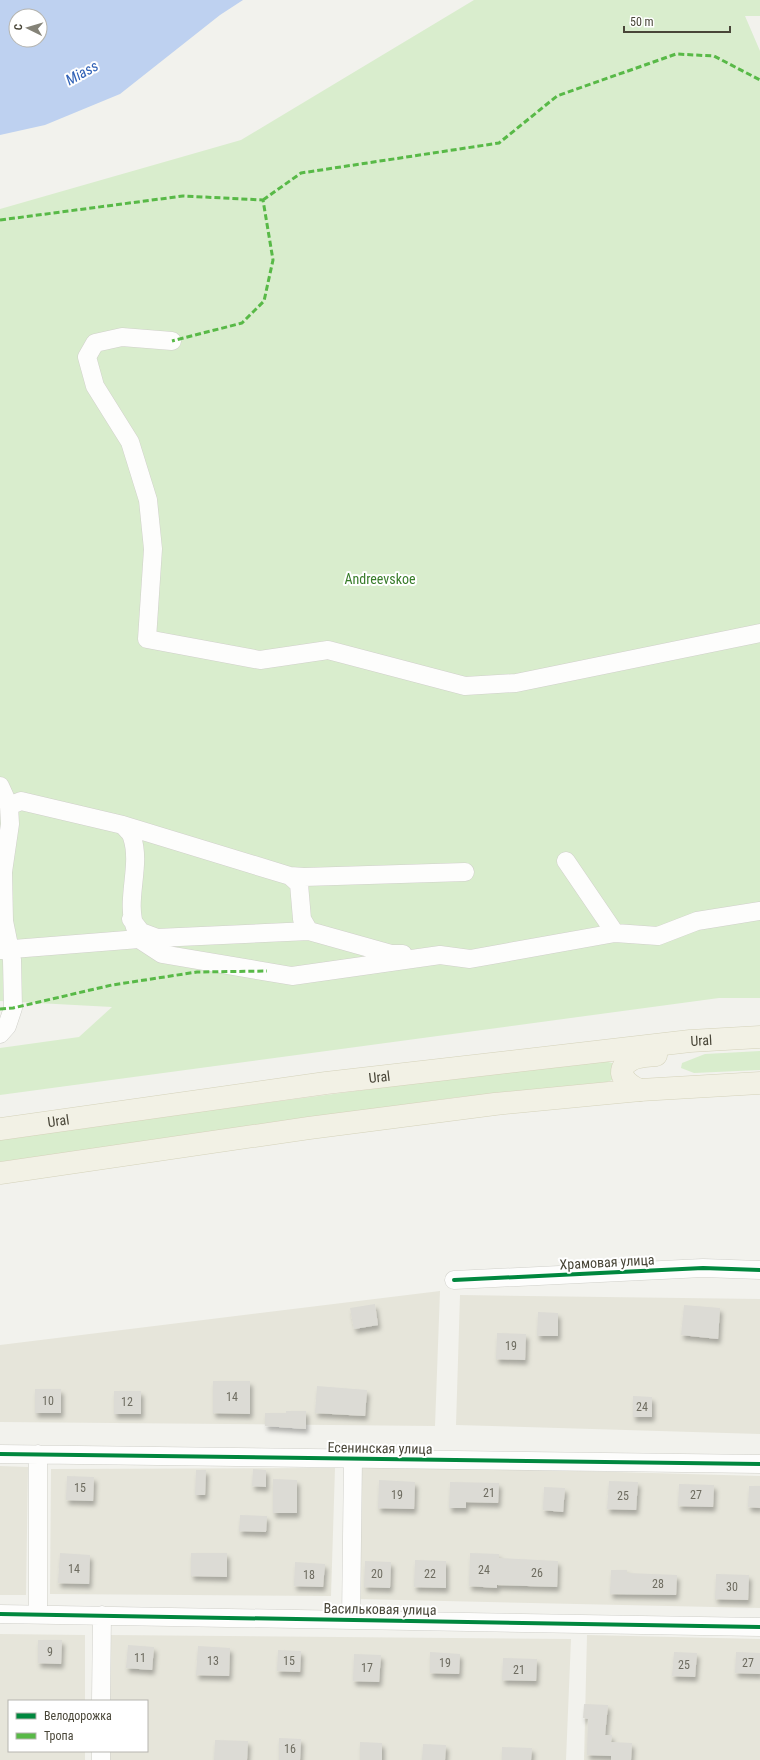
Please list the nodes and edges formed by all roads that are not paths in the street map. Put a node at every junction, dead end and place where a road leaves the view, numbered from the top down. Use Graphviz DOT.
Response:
graph roads {
  1 [pos="172,341"];
  2 [pos="760,633"];
  3 [pos="4,796"];
  4 [pos="123,825"];
  5 [pos="566,861"];
  6 [pos="465,872"];
  7 [pos="297,879"];
  8 [pos="760,911"];
  9 [pos="131,919"];
  10 [pos="309,931"];
  11 [pos="615,933"];
  12 [pos="139,939"];
  13 [pos="5,950"];
  14 [pos="440,955"];
  15 [pos="0,1034"];
  16 [pos="760,1037"];
  17 [pos="760,1047"];
  18 [pos="760,1083"];
  19 [pos="640,1090"];
  20 [pos="0,1129"];
  21 [pos="0,1173"];
  22 [pos="760,1270"];
  23 [pos="454,1280"];
  24 [pos="0,1454"];
  25 [pos="38,1454"];
  26 [pos="353,1458"];
  27 [pos="760,1464"];
  28 [pos="0,1614"];
  29 [pos="38,1614"];
  30 [pos="102,1615"];
  31 [pos="351,1619"];
  32 [pos="760,1627"];
  33 [pos="101,1700"];
  1 -- 2 [label="street"];
  3 -- 4 [label="street"];
  3 -- 13 [label="street"];
  4 -- 7 [label="street"];
  4 -- 9 [label="street"];
  5 -- 11 [label="street"];
  6 -- 7 [label="street"];
  7 -- 10 [label="street"];
  8 -- 11 [label="street"];
  9 -- 10 [label="street"];
  9 -- 12 [label="street"];
  10 -- 14 [label="street"];
  11 -- 14 [label="street"];
  12 -- 13 [label="street"];
  12 -- 14 [label="street"];
  13 -- 15 [label="street"];
  16 -- 20 [label="main road, Ural"];
  17 -- 19 [label="main road"];
  18 -- 19 [label="main road"];
  19 -- 21 [label="main road"];
  22 -- 23 [label="street, Храмовая улица"];
  24 -- 25 [label="street, Есенинская улица"];
  25 -- 26 [label="street, Есенинская улица"];
  25 -- 29 [label="street"];
  26 -- 27 [label="street, Есенинская улица"];
  26 -- 31 [label="street"];
  28 -- 29 [label="street, Васильковая улица"];
  29 -- 30 [label="street, Васильковая улица"];
  30 -- 31 [label="street, Васильковая улица"];
  30 -- 33 [label="street"];
  31 -- 32 [label="street, Васильковая улица"];
}
